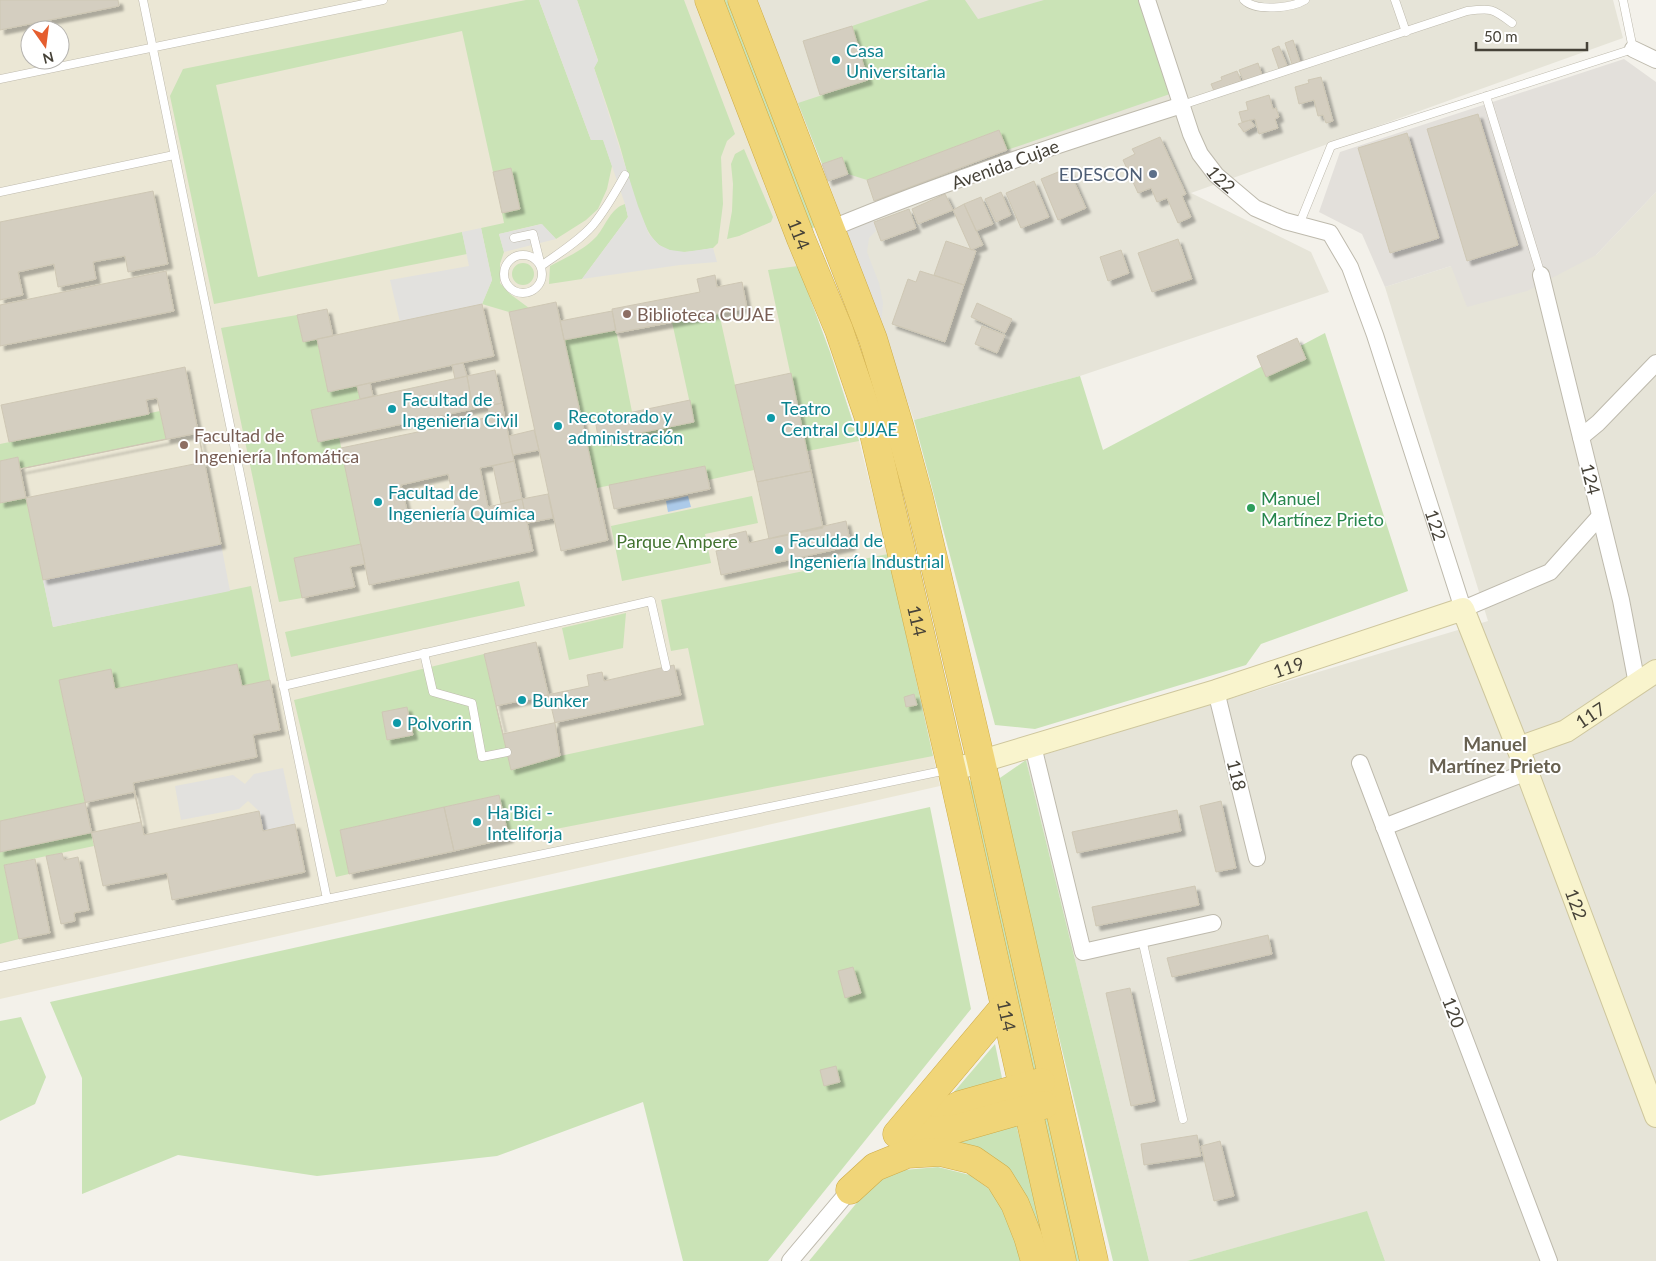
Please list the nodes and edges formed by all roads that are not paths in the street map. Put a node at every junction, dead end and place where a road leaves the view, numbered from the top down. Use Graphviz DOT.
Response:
graph roads {
  1 [pos="142,0"];
  2 [pos="383,0"];
  3 [pos="709,0"];
  4 [pos="742,0"];
  5 [pos="1147,0"];
  6 [pos="1244,0"];
  7 [pos="1305,0"];
  8 [pos="1395,0"];
  9 [pos="1623,0"];
  10 [pos="1512,23"];
  11 [pos="1406,32"];
  12 [pos="152,48"];
  13 [pos="1633,49"];
  14 [pos="1656,60"];
  15 [pos="0,79"];
  16 [pos="1486,96"];
  17 [pos="1182,105"];
  18 [pos="174,155"];
  19 [pos="625,175"];
  20 [pos="0,192"];
  21 [pos="1299,225"];
  22 [pos="830,229"];
  23 [pos="514,238"];
  24 [pos="541,266"];
  25 [pos="1541,275"];
  26 [pos="1656,363"];
  27 [pos="1581,437"];
  28 [pos="1600,516"];
  29 [pos="1463,609"];
  30 [pos="424,653"];
  31 [pos="666,667"];
  32 [pos="1656,671"];
  33 [pos="1637,684"];
  34 [pos="283,686"];
  35 [pos="1216,691"];
  36 [pos="1033,746"];
  37 [pos="1518,748"];
  38 [pos="507,752"];
  39 [pos="981,761"];
  40 [pos="1360,763"];
  41 [pos="952,770"];
  42 [pos="1527,772"];
  43 [pos="1384,827"];
  44 [pos="1257,858"];
  45 [pos="327,899"];
  46 [pos="1213,923"];
  47 [pos="1142,939"];
  48 [pos="0,966"];
  49 [pos="1004,1007"];
  50 [pos="1055,1091"];
  51 [pos="1025,1098"];
  52 [pos="1656,1116"];
  53 [pos="1182,1119"];
  54 [pos="897,1134"];
  55 [pos="850,1190"];
  56 [pos="790,1261"];
  57 [pos="1034,1261"];
  58 [pos="1062,1261"];
  59 [pos="1094,1261"];
  60 [pos="1549,1261"];
  1 -- 12 [label="lane"];
  2 -- 12 [label="lane"];
  3 -- 41 [label="highway, 114"];
  4 -- 22 [label="highway, 114"];
  5 -- 17 [label="street, 122"];
  6 -- 7 [label="lane"];
  8 -- 11 [label="lane"];
  9 -- 13 [label="lane"];
  10 -- 11 [label="lane"];
  11 -- 17 [label="lane"];
  12 -- 15 [label="lane"];
  12 -- 18 [label="lane"];
  13 -- 14 [label="street"];
  13 -- 16 [label="lane"];
  16 -- 21 [label="lane"];
  16 -- 25 [label="lane"];
  17 -- 21 [label="street, 122"];
  17 -- 22 [label="street, Avenida Cujae"];
  18 -- 20 [label="lane"];
  18 -- 34 [label="lane"];
  19 -- 24 [label="lane"];
  21 -- 29 [label="street, 122"];
  22 -- 39 [label="highway, 114"];
  23 -- 24 [label="lane"];
  24 -- 24 [label="lane"];
  25 -- 27 [label="street, 124"];
  26 -- 27 [label="street"];
  27 -- 28 [label="street, 124"];
  28 -- 29 [label="street, 119"];
  28 -- 33 [label="street, 124"];
  29 -- 35 [label="street, 119"];
  29 -- 37 [label="street, 122"];
  30 -- 31 [label="lane"];
  30 -- 34 [label="lane"];
  30 -- 38 [label="lane"];
  32 -- 33 [label="street, 117"];
  33 -- 37 [label="street, 117"];
  34 -- 45 [label="lane"];
  35 -- 36 [label="street, 119"];
  35 -- 44 [label="street, 118"];
  36 -- 39 [label="street, 119"];
  36 -- 47 [label="street"];
  37 -- 42 [label="street, 122"];
  39 -- 41 [label="street, 119"];
  39 -- 50 [label="highway, 114"];
  40 -- 43 [label="street, 120"];
  41 -- 45 [label="lane"];
  41 -- 49 [label="highway, 114"];
  42 -- 43 [label="street"];
  42 -- 52 [label="street, 122"];
  43 -- 60 [label="street, 120"];
  45 -- 48 [label="lane"];
  46 -- 47 [label="street"];
  47 -- 53 [label="lane"];
  49 -- 51 [label="highway, 114"];
  49 -- 54 [label="highway"];
  50 -- 51 [label="highway"];
  50 -- 59 [label="highway, 114"];
  51 -- 54 [label="highway"];
  51 -- 58 [label="highway, 114"];
  54 -- 55 [label="street"];
  55 -- 56 [label="street"];
  55 -- 57 [label="highway"];
}
